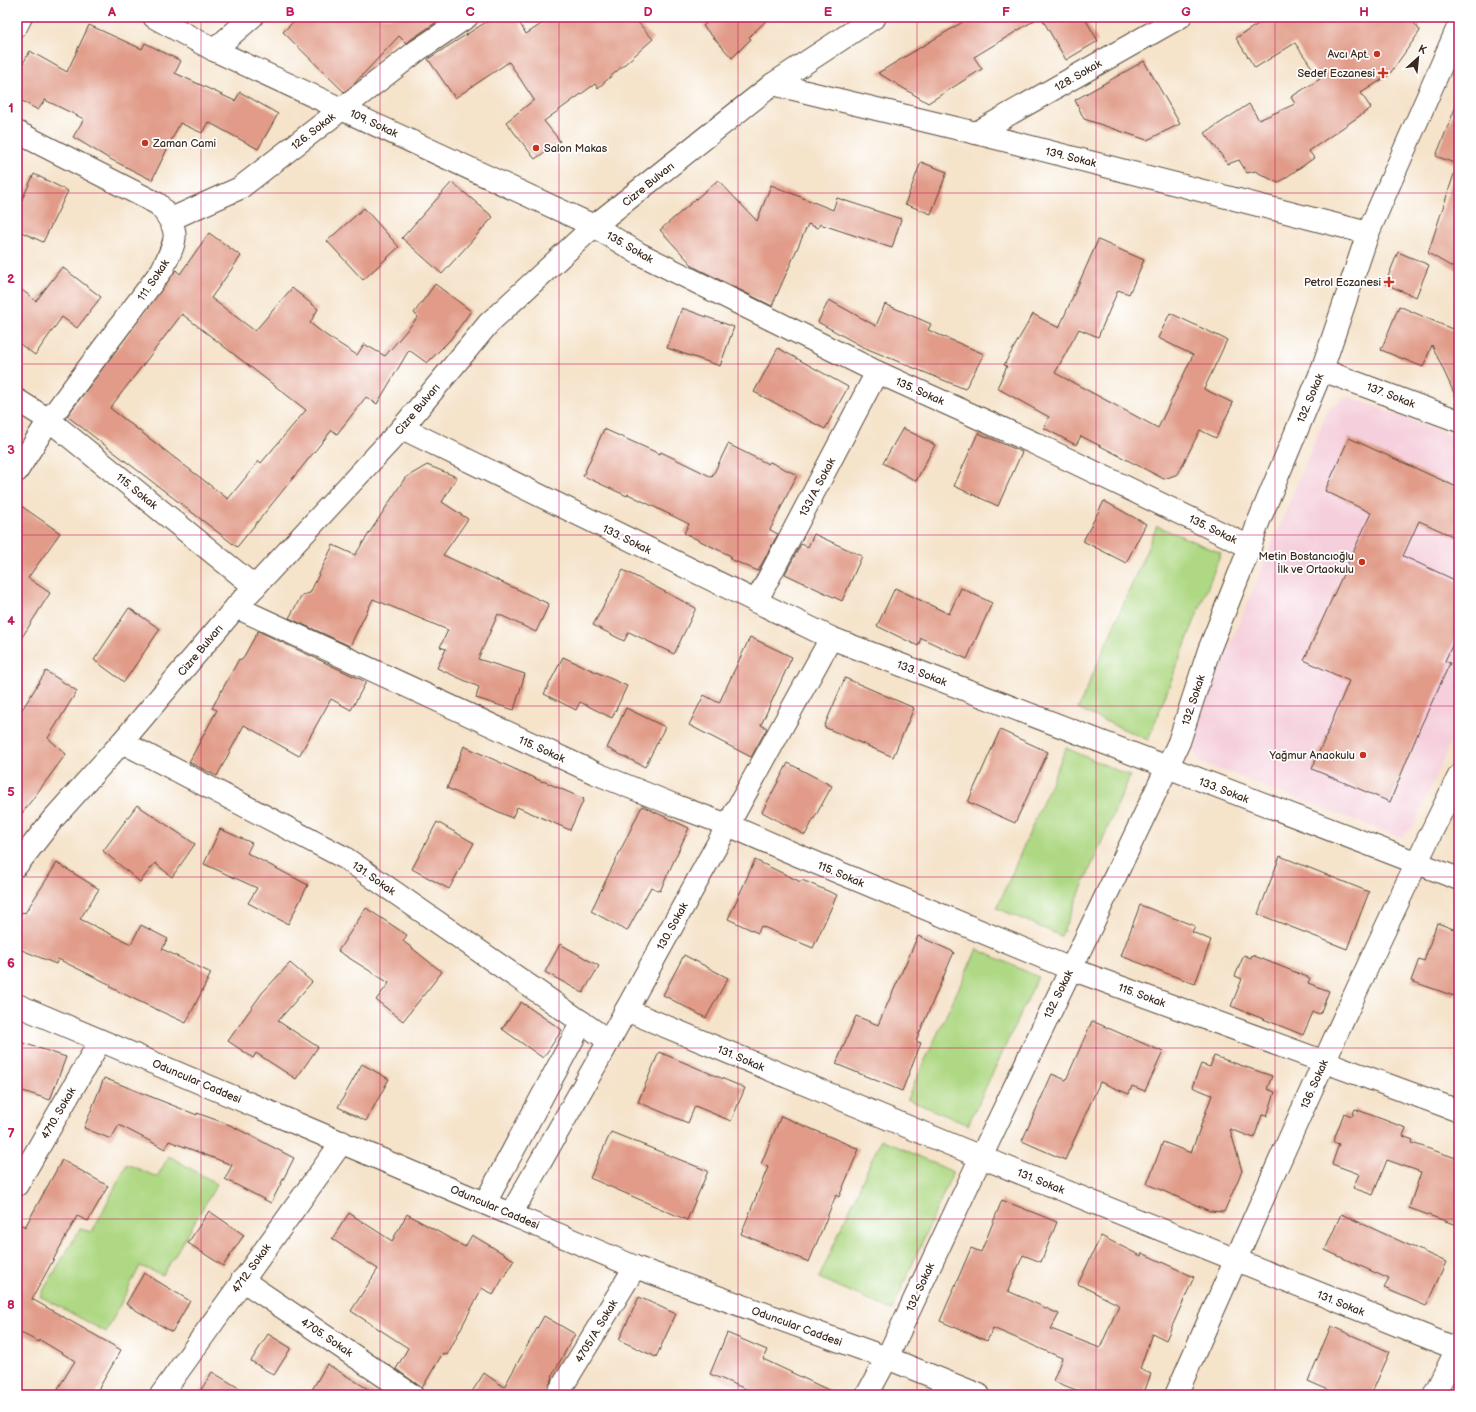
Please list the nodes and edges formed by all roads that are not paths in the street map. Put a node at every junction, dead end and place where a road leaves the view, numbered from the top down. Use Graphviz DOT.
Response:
graph roads {
  1 [pos="21,17"];
  2 [pos="154,17"];
  3 [pos="252,17"];
  4 [pos="467,17"];
  5 [pos="875,17"];
  6 [pos="1180,17"];
  7 [pos="17,25"];
  8 [pos="1459,25"];
  9 [pos="214,50"];
  10 [pos="773,84"];
  11 [pos="342,108"];
  12 [pos="17,132"];
  13 [pos="976,133"];
  14 [pos="171,219"];
  15 [pos="594,226"];
  16 [pos="1368,233"];
  17 [pos="1322,370"];
  18 [pos="877,372"];
  19 [pos="17,400"];
  20 [pos="49,420"];
  21 [pos="1459,421"];
  22 [pos="402,428"];
  23 [pos="17,471"];
  24 [pos="1250,547"];
  25 [pos="255,587"];
  26 [pos="756,602"];
  27 [pos="236,607"];
  28 [pos="831,638"];
  29 [pos="122,742"];
  30 [pos="1167,768"];
  31 [pos="1459,776"];
  32 [pos="728,825"];
  33 [pos="1416,863"];
  34 [pos="17,865"];
  35 [pos="1459,879"];
  36 [pos="1071,969"];
  37 [pos="17,1005"];
  38 [pos="626,1010"];
  39 [pos="582,1022"];
  40 [pos="100,1041"];
  41 [pos="609,1041"];
  42 [pos="1324,1062"];
  43 [pos="1459,1111"];
  44 [pos="342,1142"];
  45 [pos="981,1157"];
  46 [pos="17,1185"];
  47 [pos="485,1203"];
  48 [pos="511,1214"];
  49 [pos="1235,1260"];
  50 [pos="635,1267"];
  51 [pos="242,1280"];
  52 [pos="1458,1347"];
  53 [pos="887,1358"];
  54 [pos="407,1394"];
  55 [pos="161,1395"];
  56 [pos="557,1395"];
  57 [pos="867,1395"];
  58 [pos="979,1395"];
  59 [pos="1176,1395"];
  60 [pos="1434,1395"];
  1 -- 7 [label="street"];
  2 -- 9 [label="street, 109. Sokak"];
  3 -- 9 [label="street"];
  4 -- 11 [label="street, 126. Sokak"];
  5 -- 10 [label="street, Cizre Bulvarı"];
  6 -- 13 [label="street, 128. Sokak"];
  8 -- 16 [label="street, 132. Sokak"];
  9 -- 11 [label="street, 109. Sokak"];
  10 -- 13 [label="street, 139. Sokak"];
  10 -- 15 [label="street, Cizre Bulvarı"];
  11 -- 14 [label="street, 126. Sokak"];
  11 -- 15 [label="street, 109. Sokak"];
  12 -- 14 [label="street"];
  13 -- 16 [label="street, 139. Sokak"];
  14 -- 20 [label="street, 111. Sokak"];
  15 -- 18 [label="street, 135. Sokak"];
  15 -- 22 [label="street, Cizre Bulvarı"];
  16 -- 17 [label="street, 132. Sokak"];
  17 -- 21 [label="street, 137. Sokak"];
  17 -- 24 [label="street, 132. Sokak"];
  18 -- 24 [label="street, 135. Sokak"];
  18 -- 26 [label="street, 133/A. Sokak"];
  19 -- 20 [label="street, 115. Sokak"];
  20 -- 23 [label="street, 111. Sokak"];
  20 -- 25 [label="street, 115. Sokak"];
  22 -- 25 [label="street, Cizre Bulvarı"];
  22 -- 26 [label="street, 133. Sokak"];
  24 -- 30 [label="street, 132. Sokak"];
  25 -- 27 [label="street, Cizre Bulvarı"];
  26 -- 28 [label="street, 133. Sokak"];
  27 -- 29 [label="street, Cizre Bulvarı"];
  27 -- 32 [label="street, 115. Sokak"];
  28 -- 30 [label="street, 133. Sokak"];
  28 -- 32 [label="street, 130. Sokak"];
  29 -- 34 [label="street, Cizre Bulvarı"];
  29 -- 39 [label="street, 131. Sokak"];
  30 -- 33 [label="street, 133. Sokak"];
  30 -- 36 [label="street, 132. Sokak"];
  31 -- 33 [label="street, 136. Sokak"];
  32 -- 36 [label="street, 115. Sokak"];
  32 -- 38 [label="street, 130. Sokak"];
  33 -- 35 [label="street, 133. Sokak"];
  33 -- 42 [label="street, 136. Sokak"];
  36 -- 42 [label="street, 115. Sokak"];
  36 -- 45 [label="street, 132. Sokak"];
  37 -- 40 [label="street, Oduncular Caddesi"];
  38 -- 41 [label="street, 130. Sokak"];
  38 -- 45 [label="street, 131. Sokak"];
  39 -- 41 [label="street, 131. Sokak"];
  39 -- 47 [label="street"];
  40 -- 44 [label="street, Oduncular Caddesi"];
  40 -- 46 [label="street, 4710. Sokak"];
  41 -- 48 [label="street, 130. Sokak"];
  42 -- 43 [label="street, 115. Sokak"];
  42 -- 49 [label="street, 136. Sokak"];
  44 -- 47 [label="street, Oduncular Caddesi"];
  44 -- 51 [label="street, 4712. Sokak"];
  45 -- 49 [label="street, 131. Sokak"];
  45 -- 53 [label="street, 132. Sokak"];
  47 -- 48 [label="street, Oduncular Caddesi"];
  48 -- 50 [label="street, Oduncular Caddesi"];
  49 -- 52 [label="street, 131. Sokak"];
  49 -- 59 [label="street, 136. Sokak"];
  50 -- 53 [label="street, Oduncular Caddesi"];
  50 -- 56 [label="street, 4705/A. Sokak"];
  51 -- 54 [label="street, 4705. Sokak"];
  51 -- 55 [label="street, 4712. Sokak"];
  52 -- 60 [label="street"];
  53 -- 57 [label="street, 132. Sokak"];
  53 -- 58 [label="street, Oduncular Caddesi"];
}
